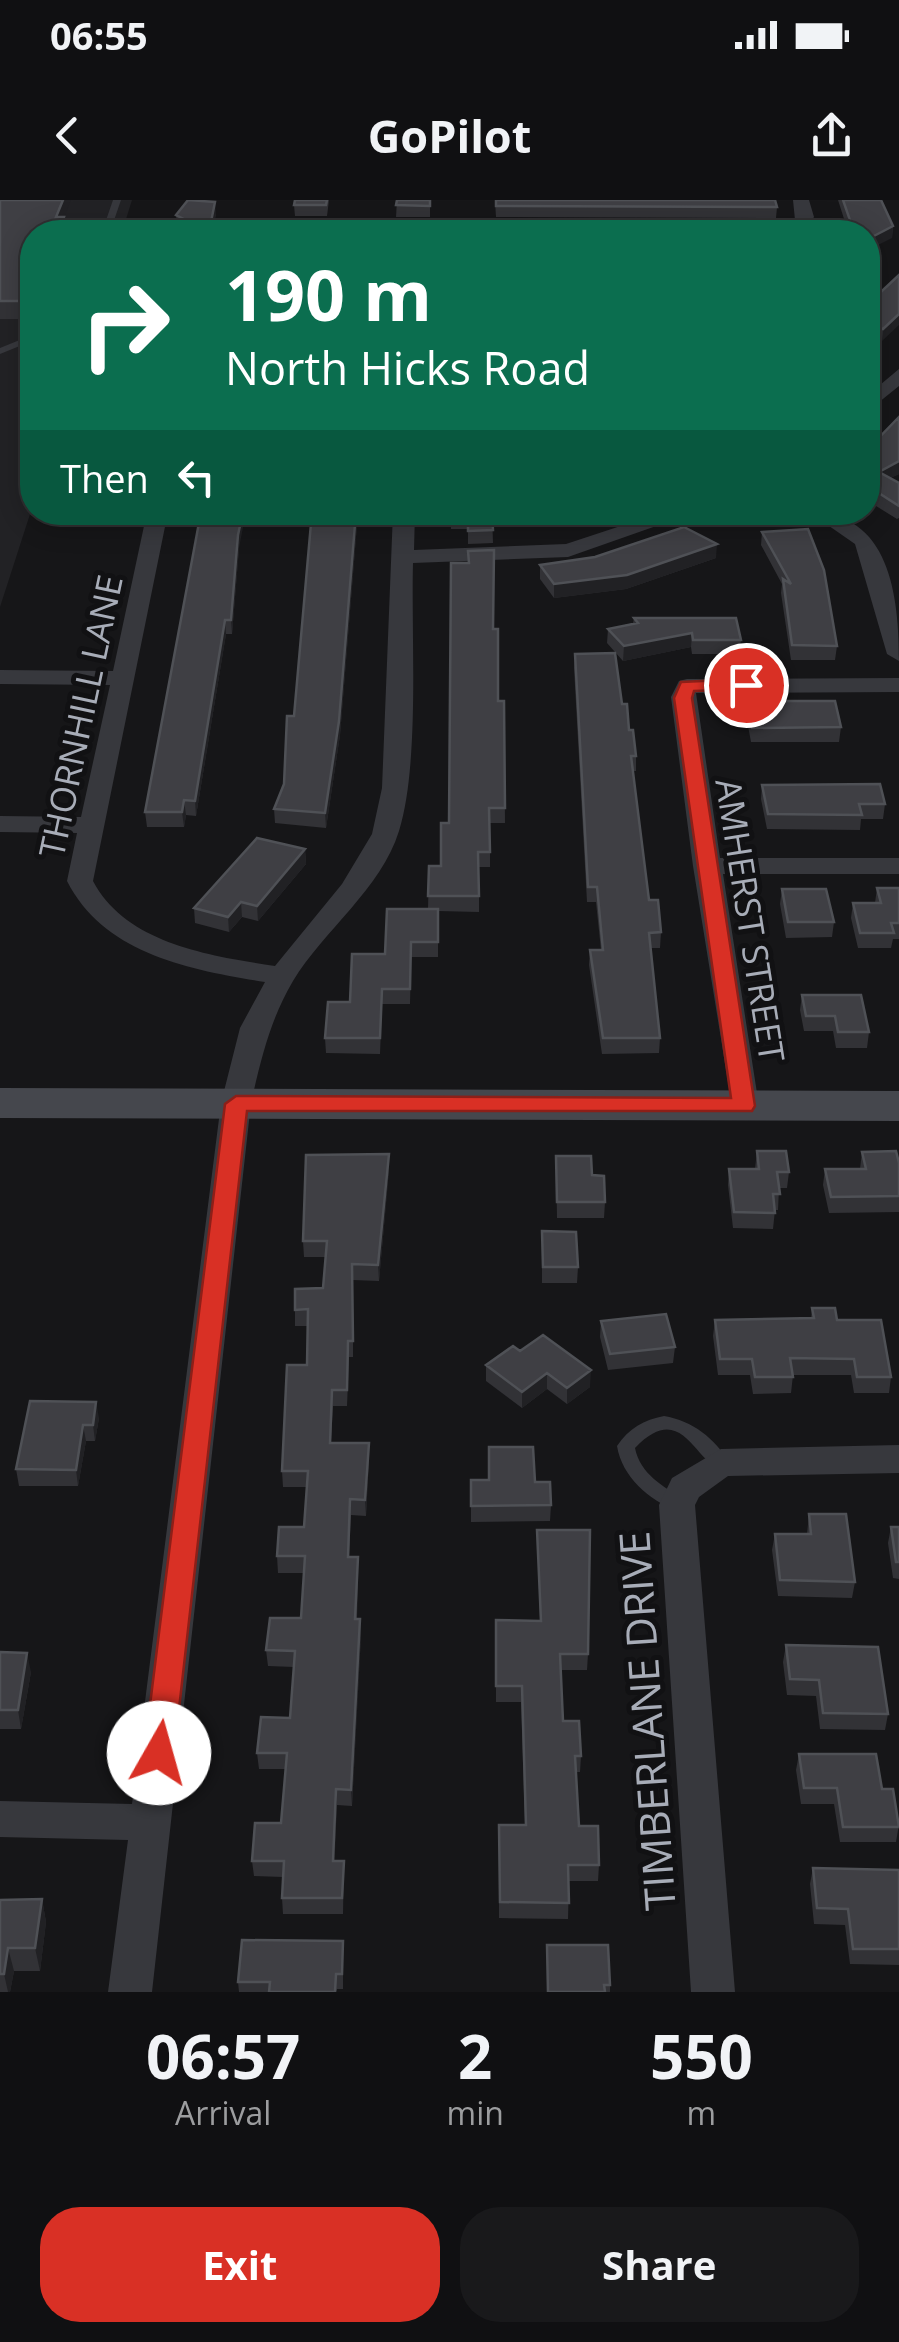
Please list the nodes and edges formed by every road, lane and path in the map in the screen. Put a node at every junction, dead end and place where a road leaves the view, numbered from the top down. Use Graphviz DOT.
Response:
graph roads {
  1 [pos="899,375"];
  2 [pos="880,393"];
  3 [pos="155,525"];
  4 [pos="403,525"];
  5 [pos="646,525"];
  6 [pos="840,525"];
  7 [pos="402,557"];
  8 [pos="899,654"];
  9 [pos="0,677"];
  10 [pos="124,678"];
  11 [pos="899,684"];
  12 [pos="0,824"];
  13 [pos="89,824"];
  14 [pos="706,866"];
  15 [pos="899,866"];
  16 [pos="282,976"];
  17 [pos="0,1102"];
  18 [pos="236,1104"];
  19 [pos="744,1106"];
  20 [pos="899,1106"];
  21 [pos="899,1459"];
  22 [pos="721,1463"];
  23 [pos="678,1505"];
  24 [pos="0,1819"];
  25 [pos="151,1822"];
  26 [pos="130,1992"];
  27 [pos="713,1992"];
  1 -- 2 [label="street"];
  3 -- 10 [label="street, THORNHILL LANE"];
  4 -- 7 [label="street"];
  5 -- 7 [label="street"];
  6 -- 8 [label="street"];
  7 -- 16 [label="street"];
  9 -- 10 [label="street"];
  10 -- 13 [label="street, THORNHILL LANE"];
  11 -- 14 [label="street, AMHERST STREET"];
  12 -- 13 [label="street"];
  13 -- 16 [label="street, THORNHILL LANE"];
  14 -- 15 [label="street"];
  14 -- 19 [label="street, AMHERST STREET"];
  16 -- 18 [label="street"];
  17 -- 18 [label="main road"];
  18 -- 19 [label="main road"];
  18 -- 25 [label="street"];
  19 -- 20 [label="main road"];
  21 -- 22 [label="street"];
  22 -- 23 [label="street, TIMBERLANE DRIVE"];
  22 -- 23 [label="lane"];
  23 -- 27 [label="street, TIMBERLANE DRIVE"];
  24 -- 25 [label="street"];
  25 -- 26 [label="street"];
}
